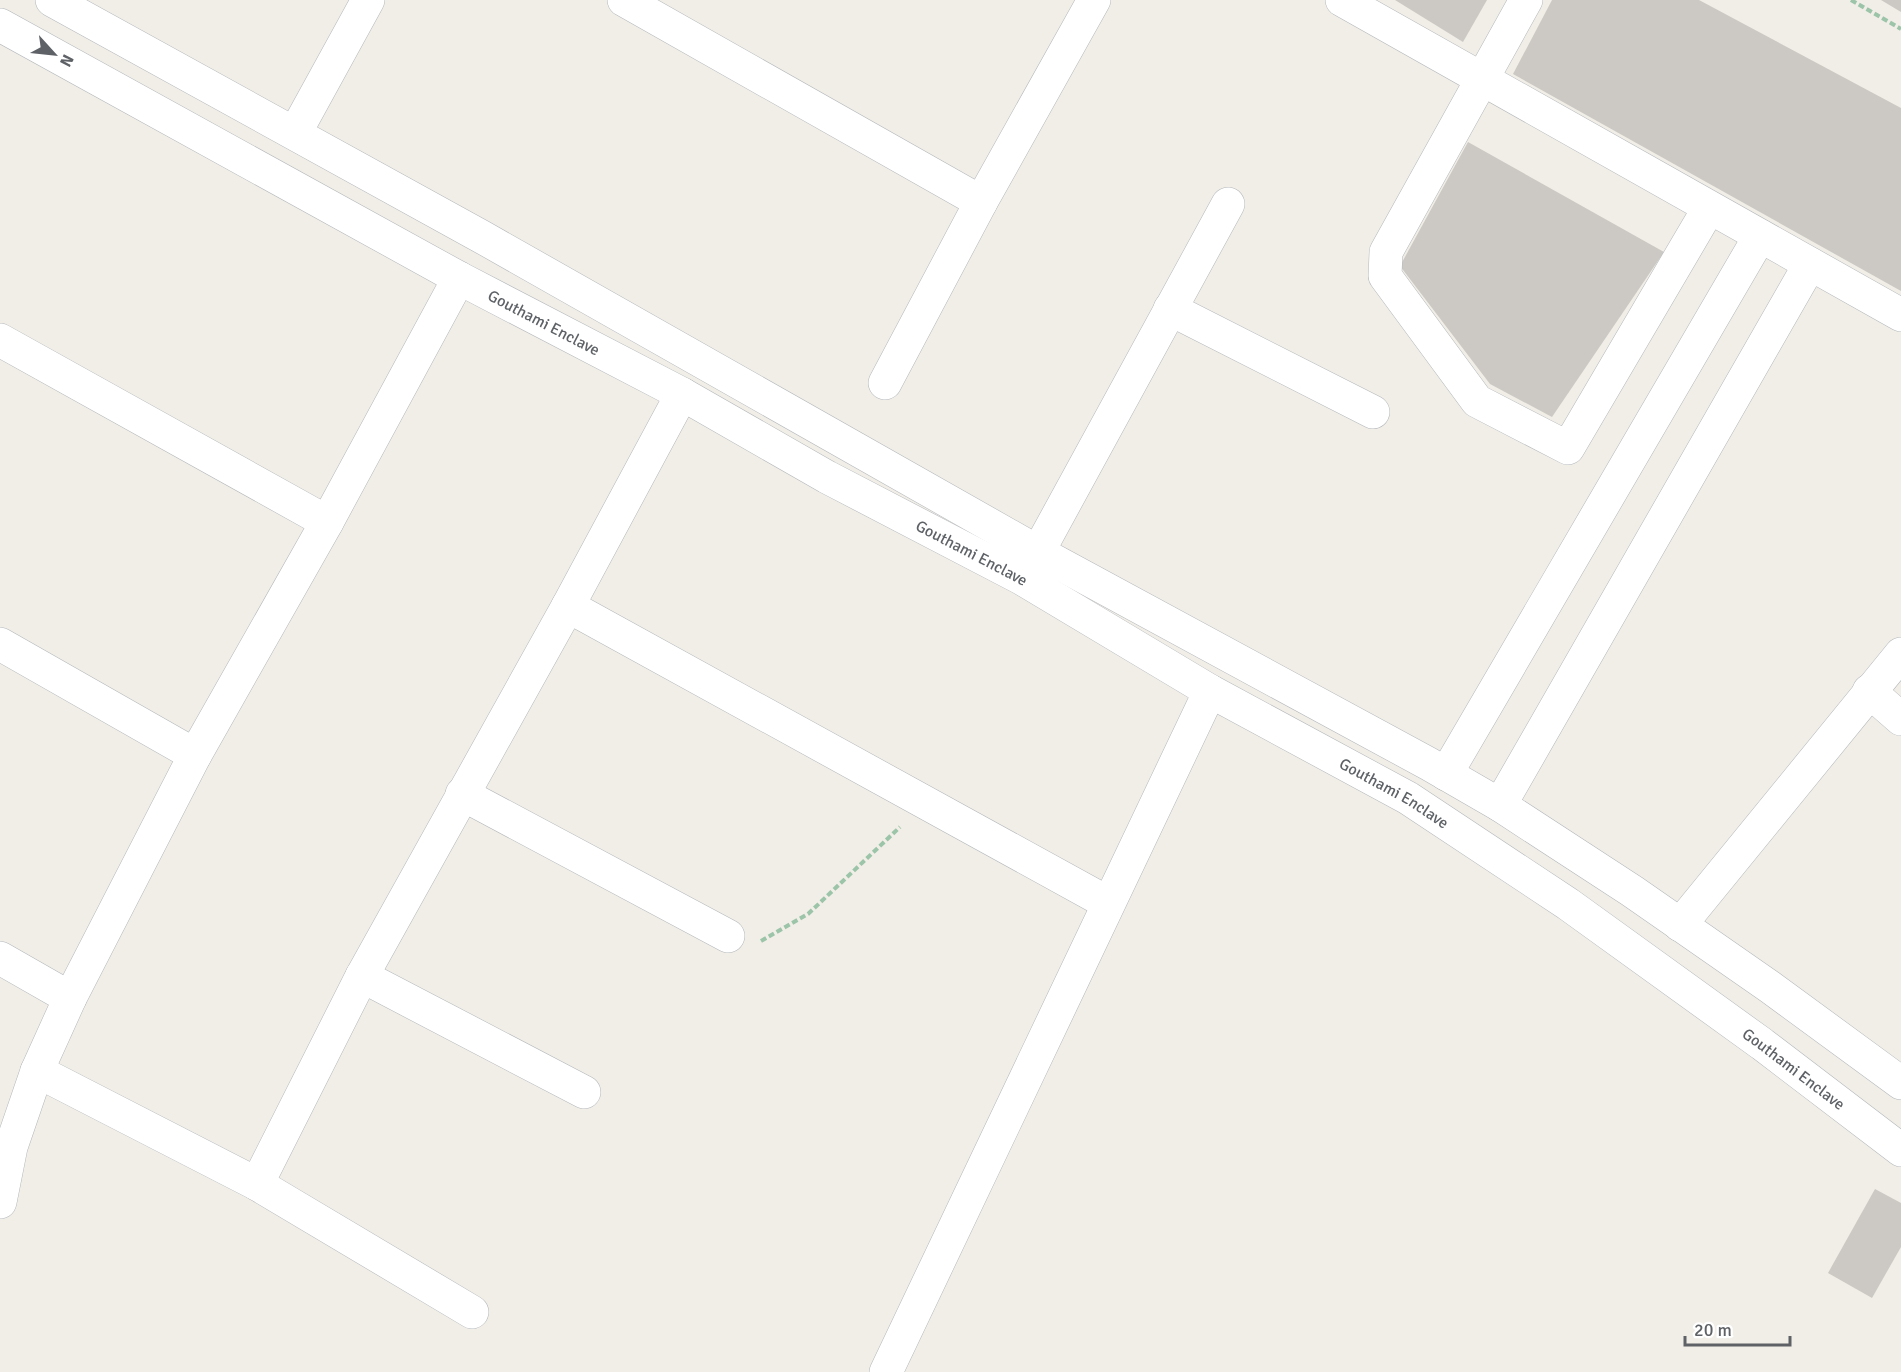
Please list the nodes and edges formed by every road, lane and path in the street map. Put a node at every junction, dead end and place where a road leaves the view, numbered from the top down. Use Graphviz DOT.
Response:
graph roads {
  1 [pos="52,0"];
  2 [pos="368,0"];
  3 [pos="624,0"];
  4 [pos="1094,0"];
  5 [pos="1341,0"];
  6 [pos="1526,0"];
  7 [pos="1851,0"];
  8 [pos="0,25"];
  9 [pos="1901,29"];
  10 [pos="1480,80"];
  11 [pos="295,133"];
  12 [pos="981,202"];
  13 [pos="1228,204"];
  14 [pos="1709,208"];
  15 [pos="1760,236"];
  16 [pos="1810,264"];
  17 [pos="459,278"];
  18 [pos="1170,309"];
  19 [pos="1901,315"];
  20 [pos="0,340"];
  21 [pos="885,383"];
  22 [pos="682,394"];
  23 [pos="1373,412"];
  24 [pos="327,522"];
  25 [pos="1038,552"];
  26 [pos="568,606"];
  27 [pos="0,645"];
  28 [pos="1901,654"];
  29 [pos="1210,691"];
  30 [pos="1869,691"];
  31 [pos="1901,719"];
  32 [pos="195,755"];
  33 [pos="1446,774"];
  34 [pos="462,794"];
  35 [pos="1500,805"];
  36 [pos="904,823"];
  37 [pos="1108,903"];
  38 [pos="1680,925"];
  39 [pos="728,936"];
  40 [pos="0,958"];
  41 [pos="362,976"];
  42 [pos="70,998"];
  43 [pos="37,1071"];
  44 [pos="1901,1083"];
  45 [pos="584,1092"];
  46 [pos="1901,1150"];
  47 [pos="257,1184"];
  48 [pos="0,1202"];
  49 [pos="472,1312"];
  50 [pos="886,1372"];
  1 -- 11 [label="street, Gouthami Enclave"];
  2 -- 11 [label="street"];
  3 -- 12 [label="street"];
  4 -- 12 [label="street"];
  5 -- 10 [label="street"];
  6 -- 10 [label="street"];
  7 -- 9 [label="path"];
  8 -- 17 [label="street, Gouthami Enclave"];
  10 -- 14 [label="street"];
  10 -- 14 [label="street"];
  11 -- 25 [label="street, Gouthami Enclave"];
  12 -- 21 [label="street"];
  13 -- 18 [label="street"];
  14 -- 15 [label="street"];
  15 -- 16 [label="street"];
  15 -- 33 [label="street"];
  16 -- 19 [label="street"];
  16 -- 35 [label="street"];
  17 -- 22 [label="street, Gouthami Enclave"];
  17 -- 24 [label="street"];
  18 -- 23 [label="street"];
  18 -- 25 [label="street"];
  20 -- 24 [label="street"];
  22 -- 26 [label="street"];
  22 -- 29 [label="street, Gouthami Enclave"];
  24 -- 32 [label="street"];
  25 -- 33 [label="street, Gouthami Enclave"];
  26 -- 34 [label="street"];
  26 -- 37 [label="street"];
  27 -- 32 [label="street"];
  28 -- 30 [label="street"];
  29 -- 37 [label="street"];
  29 -- 46 [label="street, Gouthami Enclave"];
  30 -- 31 [label="street"];
  30 -- 38 [label="street"];
  32 -- 42 [label="street"];
  33 -- 35 [label="street, Gouthami Enclave"];
  34 -- 39 [label="street"];
  34 -- 41 [label="street"];
  35 -- 38 [label="street, Gouthami Enclave"];
  36 -- 39 [label="path"];
  37 -- 50 [label="street"];
  38 -- 44 [label="street, Gouthami Enclave"];
  40 -- 42 [label="street"];
  41 -- 45 [label="street"];
  41 -- 47 [label="street"];
  42 -- 43 [label="street"];
  43 -- 47 [label="street"];
  43 -- 48 [label="street"];
  47 -- 49 [label="street"];
}
